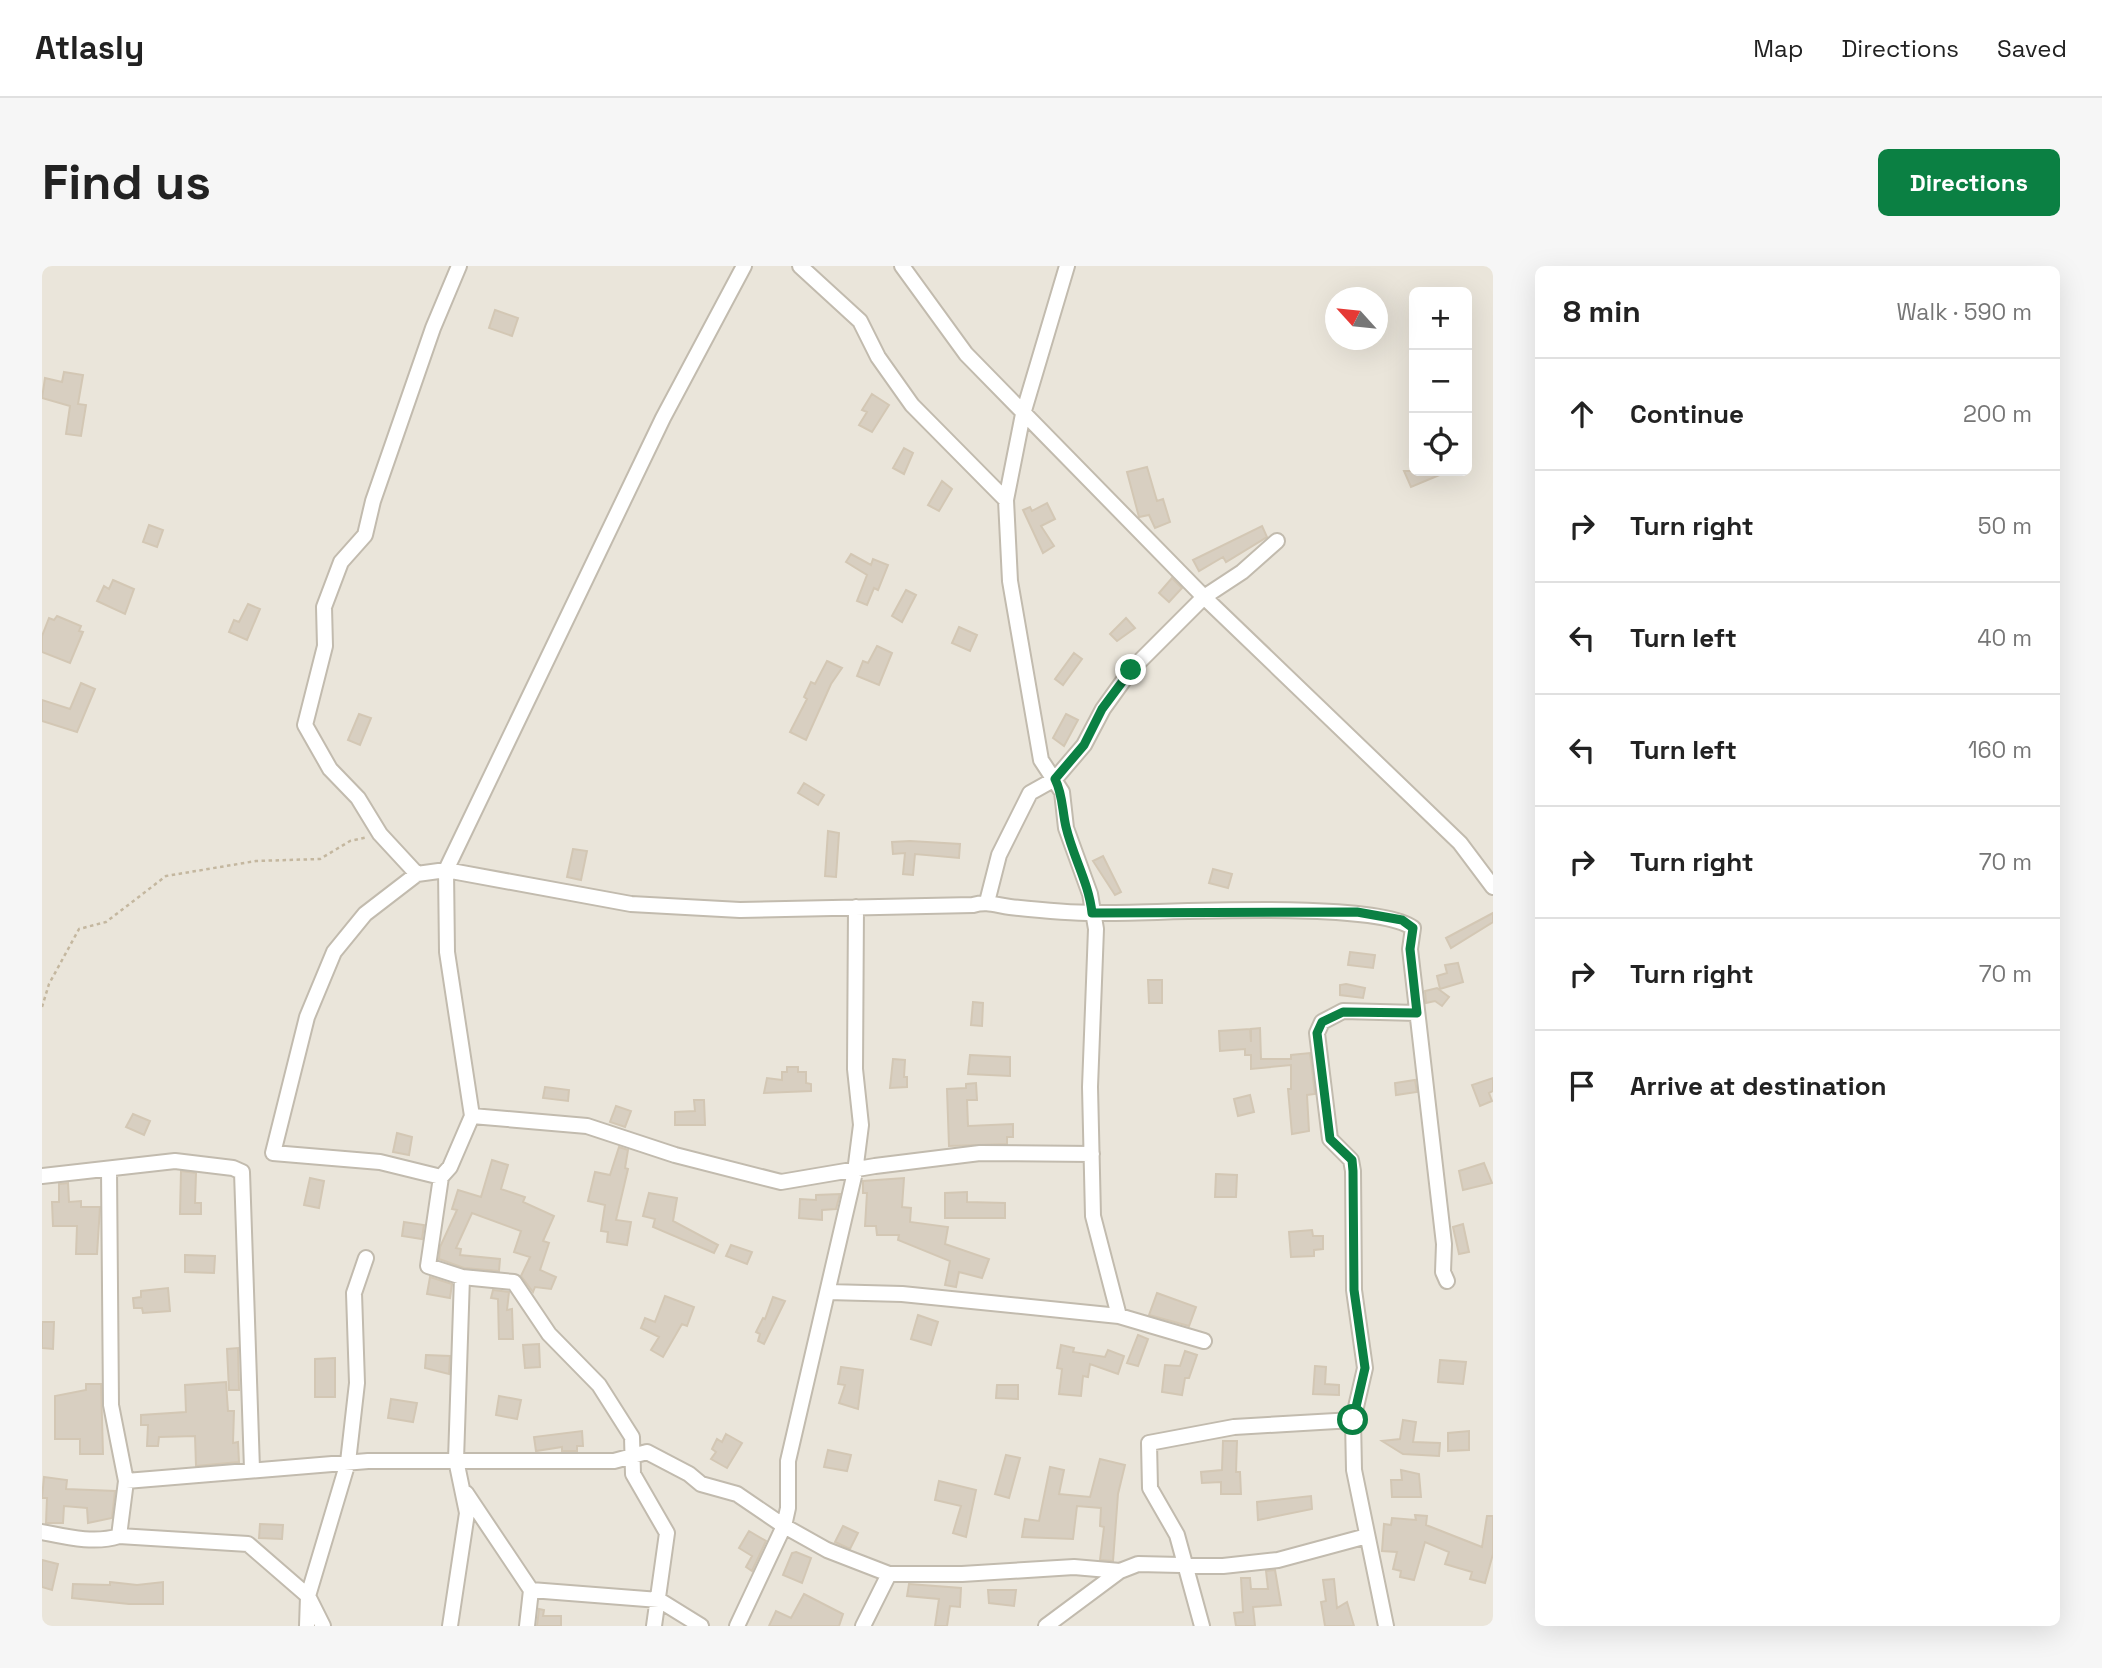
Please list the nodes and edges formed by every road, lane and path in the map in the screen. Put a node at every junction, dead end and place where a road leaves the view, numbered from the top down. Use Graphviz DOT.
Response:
graph roads {
  1 [pos="459,266"];
  2 [pos="744,266"];
  3 [pos="800,266"];
  4 [pos="902,266"];
  5 [pos="1067,266"];
  6 [pos="1023,414"];
  7 [pos="1006,500"];
  8 [pos="1278,541"];
  9 [pos="1204,597"];
  10 [pos="1055,779"];
  11 [pos="380,834"];
  12 [pos="446,870"];
  13 [pos="416,874"];
  14 [pos="1493,887"];
  15 [pos="987,902"];
  16 [pos="856,907"];
  17 [pos="1092,913"];
  18 [pos="42,1007"];
  19 [pos="1417,1013"];
  20 [pos="472,1116"];
  21 [pos="1092,1154"];
  22 [pos="108,1169"];
  23 [pos="855,1172"];
  24 [pos="42,1176"];
  25 [pos="441,1177"];
  26 [pos="366,1258"];
  27 [pos="462,1277"];
  28 [pos="1447,1281"];
  29 [pos="828,1292"];
  30 [pos="1119,1316"];
  31 [pos="1204,1341"];
  32 [pos="1353,1420"];
  33 [pos="633,1456"];
  34 [pos="456,1460"];
  35 [pos="348,1462"];
  36 [pos="252,1469"];
  37 [pos="126,1481"];
  38 [pos="461,1484"];
  39 [pos="784,1526"];
  40 [pos="42,1532"];
  41 [pos="119,1536"];
  42 [pos="1367,1536"];
  43 [pos="1185,1563"];
  44 [pos="1120,1572"];
  45 [pos="889,1574"];
  46 [pos="531,1590"];
  47 [pos="308,1596"];
  48 [pos="659,1600"];
  49 [pos="307,1626"];
  50 [pos="323,1626"];
  51 [pos="450,1626"];
  52 [pos="527,1626"];
  53 [pos="654,1626"];
  54 [pos="701,1626"];
  55 [pos="737,1626"];
  56 [pos="863,1626"];
  57 [pos="1046,1626"];
  58 [pos="1202,1626"];
  59 [pos="1386,1626"];
  1 -- 11 [label="street"];
  2 -- 12 [label="street"];
  3 -- 7 [label="street"];
  4 -- 6 [label="street"];
  5 -- 6 [label="street"];
  6 -- 7 [label="street"];
  6 -- 9 [label="street"];
  7 -- 10 [label="street"];
  8 -- 9 [label="street"];
  9 -- 10 [label="street"];
  9 -- 14 [label="street"];
  10 -- 15 [label="street"];
  10 -- 17 [label="street"];
  11 -- 13 [label="street"];
  11 -- 18 [label="path"];
  12 -- 13 [label="street"];
  12 -- 16 [label="street"];
  12 -- 20 [label="street"];
  13 -- 25 [label="street"];
  15 -- 16 [label="street"];
  15 -- 17 [label="street"];
  16 -- 23 [label="street"];
  17 -- 19 [label="street"];
  17 -- 21 [label="street"];
  19 -- 28 [label="street"];
  19 -- 32 [label="street"];
  20 -- 23 [label="street"];
  20 -- 25 [label="street"];
  21 -- 23 [label="street"];
  21 -- 30 [label="street"];
  22 -- 24 [label="street"];
  22 -- 36 [label="street"];
  22 -- 37 [label="street"];
  23 -- 29 [label="street"];
  25 -- 27 [label="street"];
  26 -- 35 [label="street"];
  27 -- 33 [label="street"];
  27 -- 34 [label="street"];
  29 -- 30 [label="street"];
  29 -- 39 [label="street"];
  30 -- 31 [label="street"];
  32 -- 42 [label="street"];
  32 -- 43 [label="street"];
  33 -- 34 [label="street"];
  33 -- 39 [label="street"];
  33 -- 48 [label="street"];
  34 -- 35 [label="street"];
  34 -- 38 [label="street"];
  35 -- 36 [label="street"];
  35 -- 47 [label="street"];
  36 -- 37 [label="street"];
  37 -- 41 [label="street"];
  38 -- 46 [label="street"];
  38 -- 51 [label="street"];
  39 -- 45 [label="street"];
  39 -- 55 [label="street"];
  40 -- 41 [label="street"];
  41 -- 47 [label="street"];
  42 -- 43 [label="street"];
  42 -- 59 [label="street"];
  43 -- 44 [label="street"];
  43 -- 58 [label="street"];
  44 -- 45 [label="street"];
  44 -- 57 [label="street"];
  45 -- 56 [label="street"];
  46 -- 48 [label="street"];
  46 -- 52 [label="street"];
  47 -- 49 [label="street"];
  47 -- 50 [label="street"];
  48 -- 53 [label="street"];
  48 -- 54 [label="street"];
}
